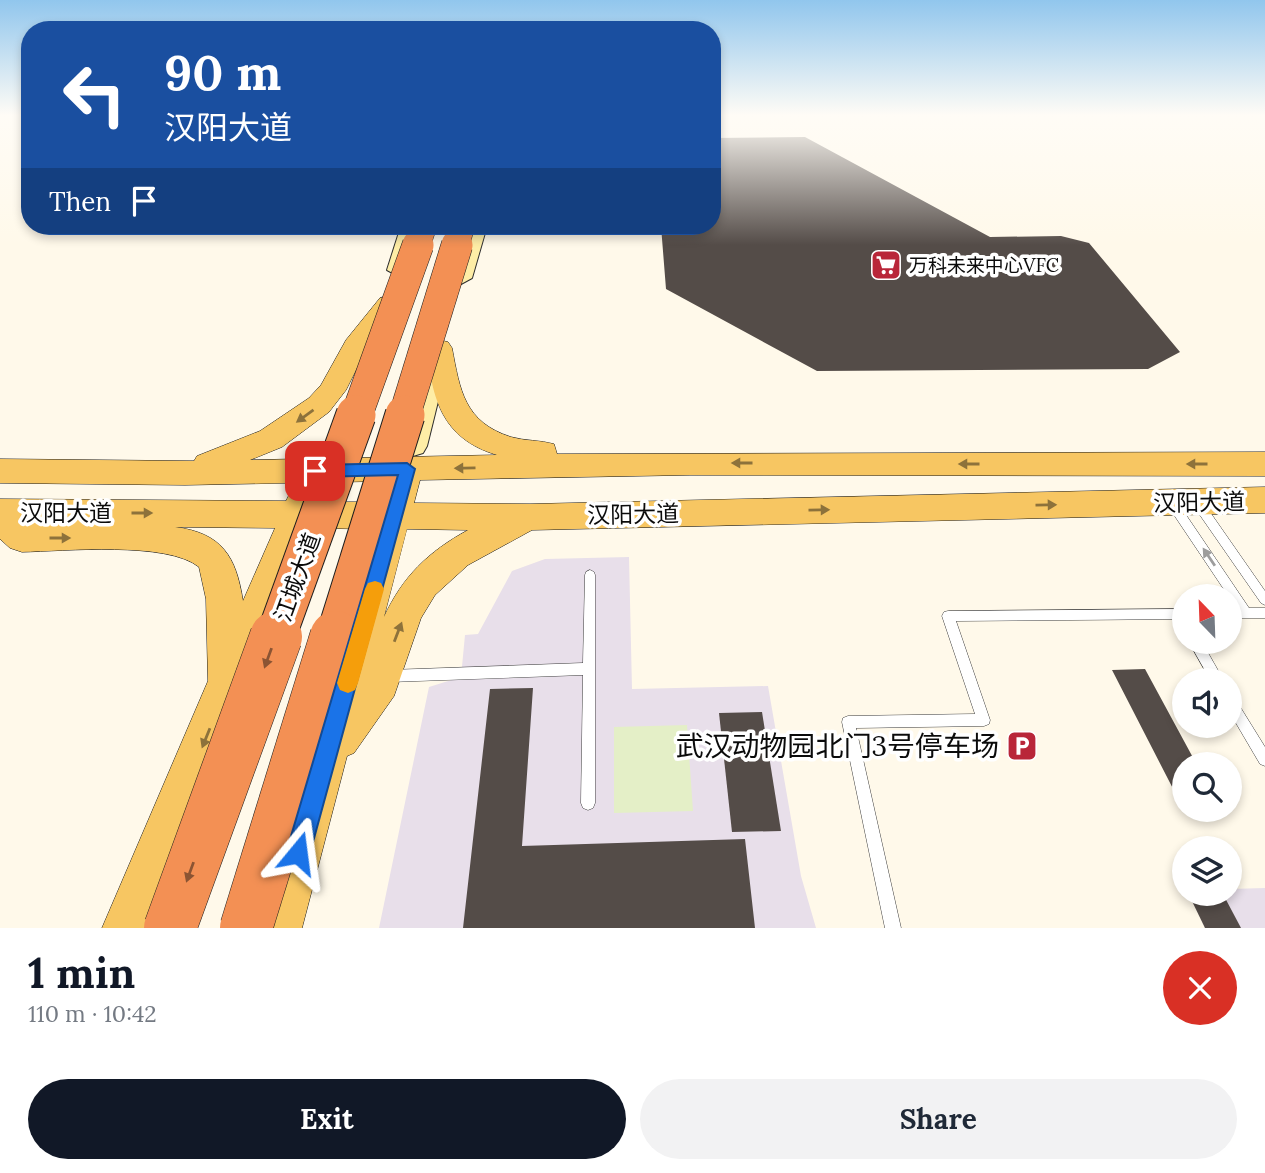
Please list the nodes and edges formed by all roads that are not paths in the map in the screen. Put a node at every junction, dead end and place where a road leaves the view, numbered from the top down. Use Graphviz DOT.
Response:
graph roads {
  1 [pos="408,235"];
  2 [pos="422,235"];
  3 [pos="460,235"];
  4 [pos="474,235"];
  5 [pos="389,303"];
  6 [pos="439,348"];
  7 [pos="690,463"];
  8 [pos="1265,464"];
  9 [pos="407,469"];
  10 [pos="0,471"];
  11 [pos="315,471"];
  12 [pos="185,473"];
  13 [pos="1265,500"];
  14 [pos="1184,502"];
  15 [pos="0,512"];
  16 [pos="298,514"];
  17 [pos="396,515"];
  18 [pos="530,517"];
  19 [pos="0,518"];
  20 [pos="590,575"];
  21 [pos="1265,600"];
  22 [pos="1242,613"];
  23 [pos="1246,613"];
  24 [pos="1265,613"];
  25 [pos="1172,617"];
  26 [pos="589,669"];
  27 [pos="382,676"];
  28 [pos="226,688"];
  29 [pos="1242,721"];
  30 [pos="327,753"];
  31 [pos="1265,759"];
  32 [pos="587,803"];
  33 [pos="127,928"];
  34 [pos="170,928"];
  35 [pos="246,928"];
  36 [pos="277,928"];
  37 [pos="893,928"];
  1 -- 5 [label="main road"];
  2 -- 34 [label="highway, 江城大道, one-way, bridge"];
  3 -- 35 [label="highway, bridge"];
  4 -- 6 [label="main road"];
  5 -- 11 [label="main road"];
  5 -- 12 [label="main road, one-way"];
  6 -- 7 [label="main road"];
  6 -- 9 [label="main road"];
  8 -- 7 [label="main road, 汉阳大道, one-way"];
  7 -- 9 [label="main road, 汉阳大道, one-way"];
  9 -- 11 [label="main road, 汉阳大道"];
  9 -- 17 [label="main road"];
  10 -- 12 [label="main road, 汉阳大道"];
  11 -- 12 [label="main road, 汉阳大道"];
  11 -- 16 [label="main road"];
  13 -- 14 [label="main road, 汉阳大道"];
  18 -- 14 [label="main road, 汉阳大道, one-way"];
  14 -- 21 [label="lane"];
  23 -- 14 [label="lane, one-way"];
  15 -- 16 [label="main road, 汉阳大道, one-way"];
  16 -- 17 [label="main road, 汉阳大道"];
  16 -- 28 [label="main road"];
  17 -- 18 [label="main road, 汉阳大道"];
  17 -- 30 [label="main road"];
  27 -- 18 [label="main road, one-way"];
  19 -- 28 [label="main road, one-way"];
  20 -- 26 [label="lane"];
  22 -- 23 [label="lane"];
  23 -- 24 [label="lane"];
  25 -- 37 [label="lane"];
  26 -- 27 [label="lane"];
  26 -- 32 [label="lane"];
  27 -- 30 [label="main road"];
  28 -- 33 [label="main road, one-way"];
  29 -- 31 [label="lane"];
  30 -- 36 [label="main road"];
}
